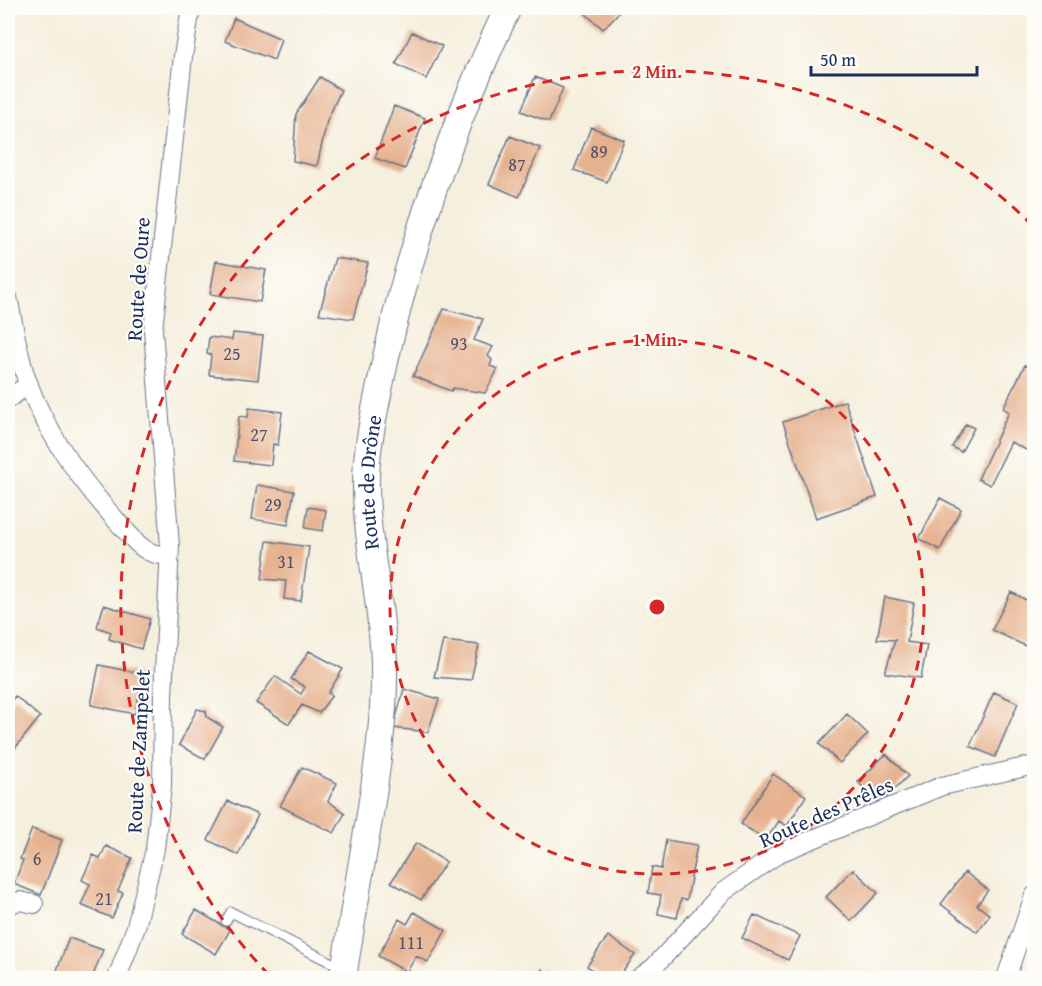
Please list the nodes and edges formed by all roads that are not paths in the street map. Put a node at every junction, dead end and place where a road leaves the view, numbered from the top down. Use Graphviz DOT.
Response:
graph roads {
  1 [pos="191,8"];
  2 [pos="508,8"];
  3 [pos="8,297"];
  4 [pos="29,384"];
  5 [pos="8,399"];
  6 [pos="170,556"];
  7 [pos="1035,765"];
  8 [pos="1035,896"];
  9 [pos="34,904"];
  10 [pos="8,907"];
  11 [pos="226,921"];
  12 [pos="344,974"];
  13 [pos="117,978"];
  14 [pos="639,978"];
  15 [pos="1006,978"];
  1 -- 6 [label="street, Route de Oure"];
  2 -- 12 [label="street, Route de Drône"];
  3 -- 4 [label="street"];
  4 -- 5 [label="street"];
  4 -- 6 [label="street"];
  6 -- 13 [label="street, Route de Zampelet"];
  7 -- 14 [label="street, Route des Prêles"];
  8 -- 15 [label="street"];
  9 -- 10 [label="street"];
  11 -- 12 [label="lane"];
}
